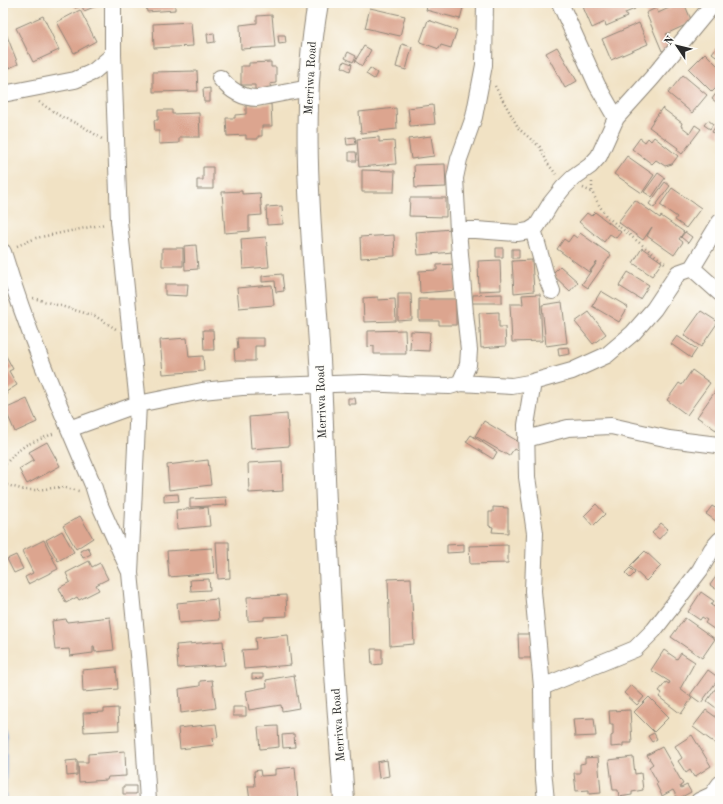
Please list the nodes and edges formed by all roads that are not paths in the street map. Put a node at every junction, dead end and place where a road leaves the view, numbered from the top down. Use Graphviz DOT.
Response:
graph roads {
  1 [pos="113,3"];
  2 [pos="318,3"];
  3 [pos="484,3"];
  4 [pos="560,3"];
  5 [pos="714,3"];
  6 [pos="113,55"];
  7 [pos="220,78"];
  8 [pos="309,88"];
  9 [pos="3,94"];
  10 [pos="616,118"];
  11 [pos="720,222"];
  12 [pos="533,229"];
  13 [pos="458,230"];
  14 [pos="9,249"];
  15 [pos="685,271"];
  16 [pos="552,291"];
  17 [pos="720,293"];
  18 [pos="533,382"];
  19 [pos="460,383"];
  20 [pos="321,384"];
  21 [pos="138,404"];
  22 [pos="69,428"];
  23 [pos="526,438"];
  24 [pos="720,446"];
  25 [pos="720,540"];
  26 [pos="130,573"];
  27 [pos="542,687"];
  28 [pos="720,784"];
  29 [pos="148,801"];
  30 [pos="344,801"];
  31 [pos="546,801"];
  32 [pos="699,801"];
  1 -- 6 [label="street"];
  2 -- 8 [label="street, Merriwa Road"];
  3 -- 13 [label="street"];
  4 -- 10 [label="street"];
  5 -- 10 [label="street"];
  6 -- 9 [label="street"];
  6 -- 21 [label="street"];
  7 -- 8 [label="street"];
  8 -- 20 [label="street, Merriwa Road"];
  10 -- 12 [label="street"];
  11 -- 15 [label="street"];
  12 -- 13 [label="street"];
  12 -- 16 [label="street"];
  13 -- 19 [label="street"];
  14 -- 22 [label="street"];
  15 -- 17 [label="street"];
  15 -- 18 [label="street"];
  18 -- 19 [label="street"];
  18 -- 23 [label="street"];
  19 -- 20 [label="street"];
  20 -- 21 [label="street"];
  20 -- 30 [label="street, Merriwa Road"];
  21 -- 22 [label="street"];
  21 -- 26 [label="street"];
  22 -- 26 [label="street"];
  23 -- 24 [label="street"];
  23 -- 27 [label="street"];
  25 -- 27 [label="street"];
  26 -- 29 [label="street"];
  27 -- 31 [label="street"];
  28 -- 32 [label="street"];
}
